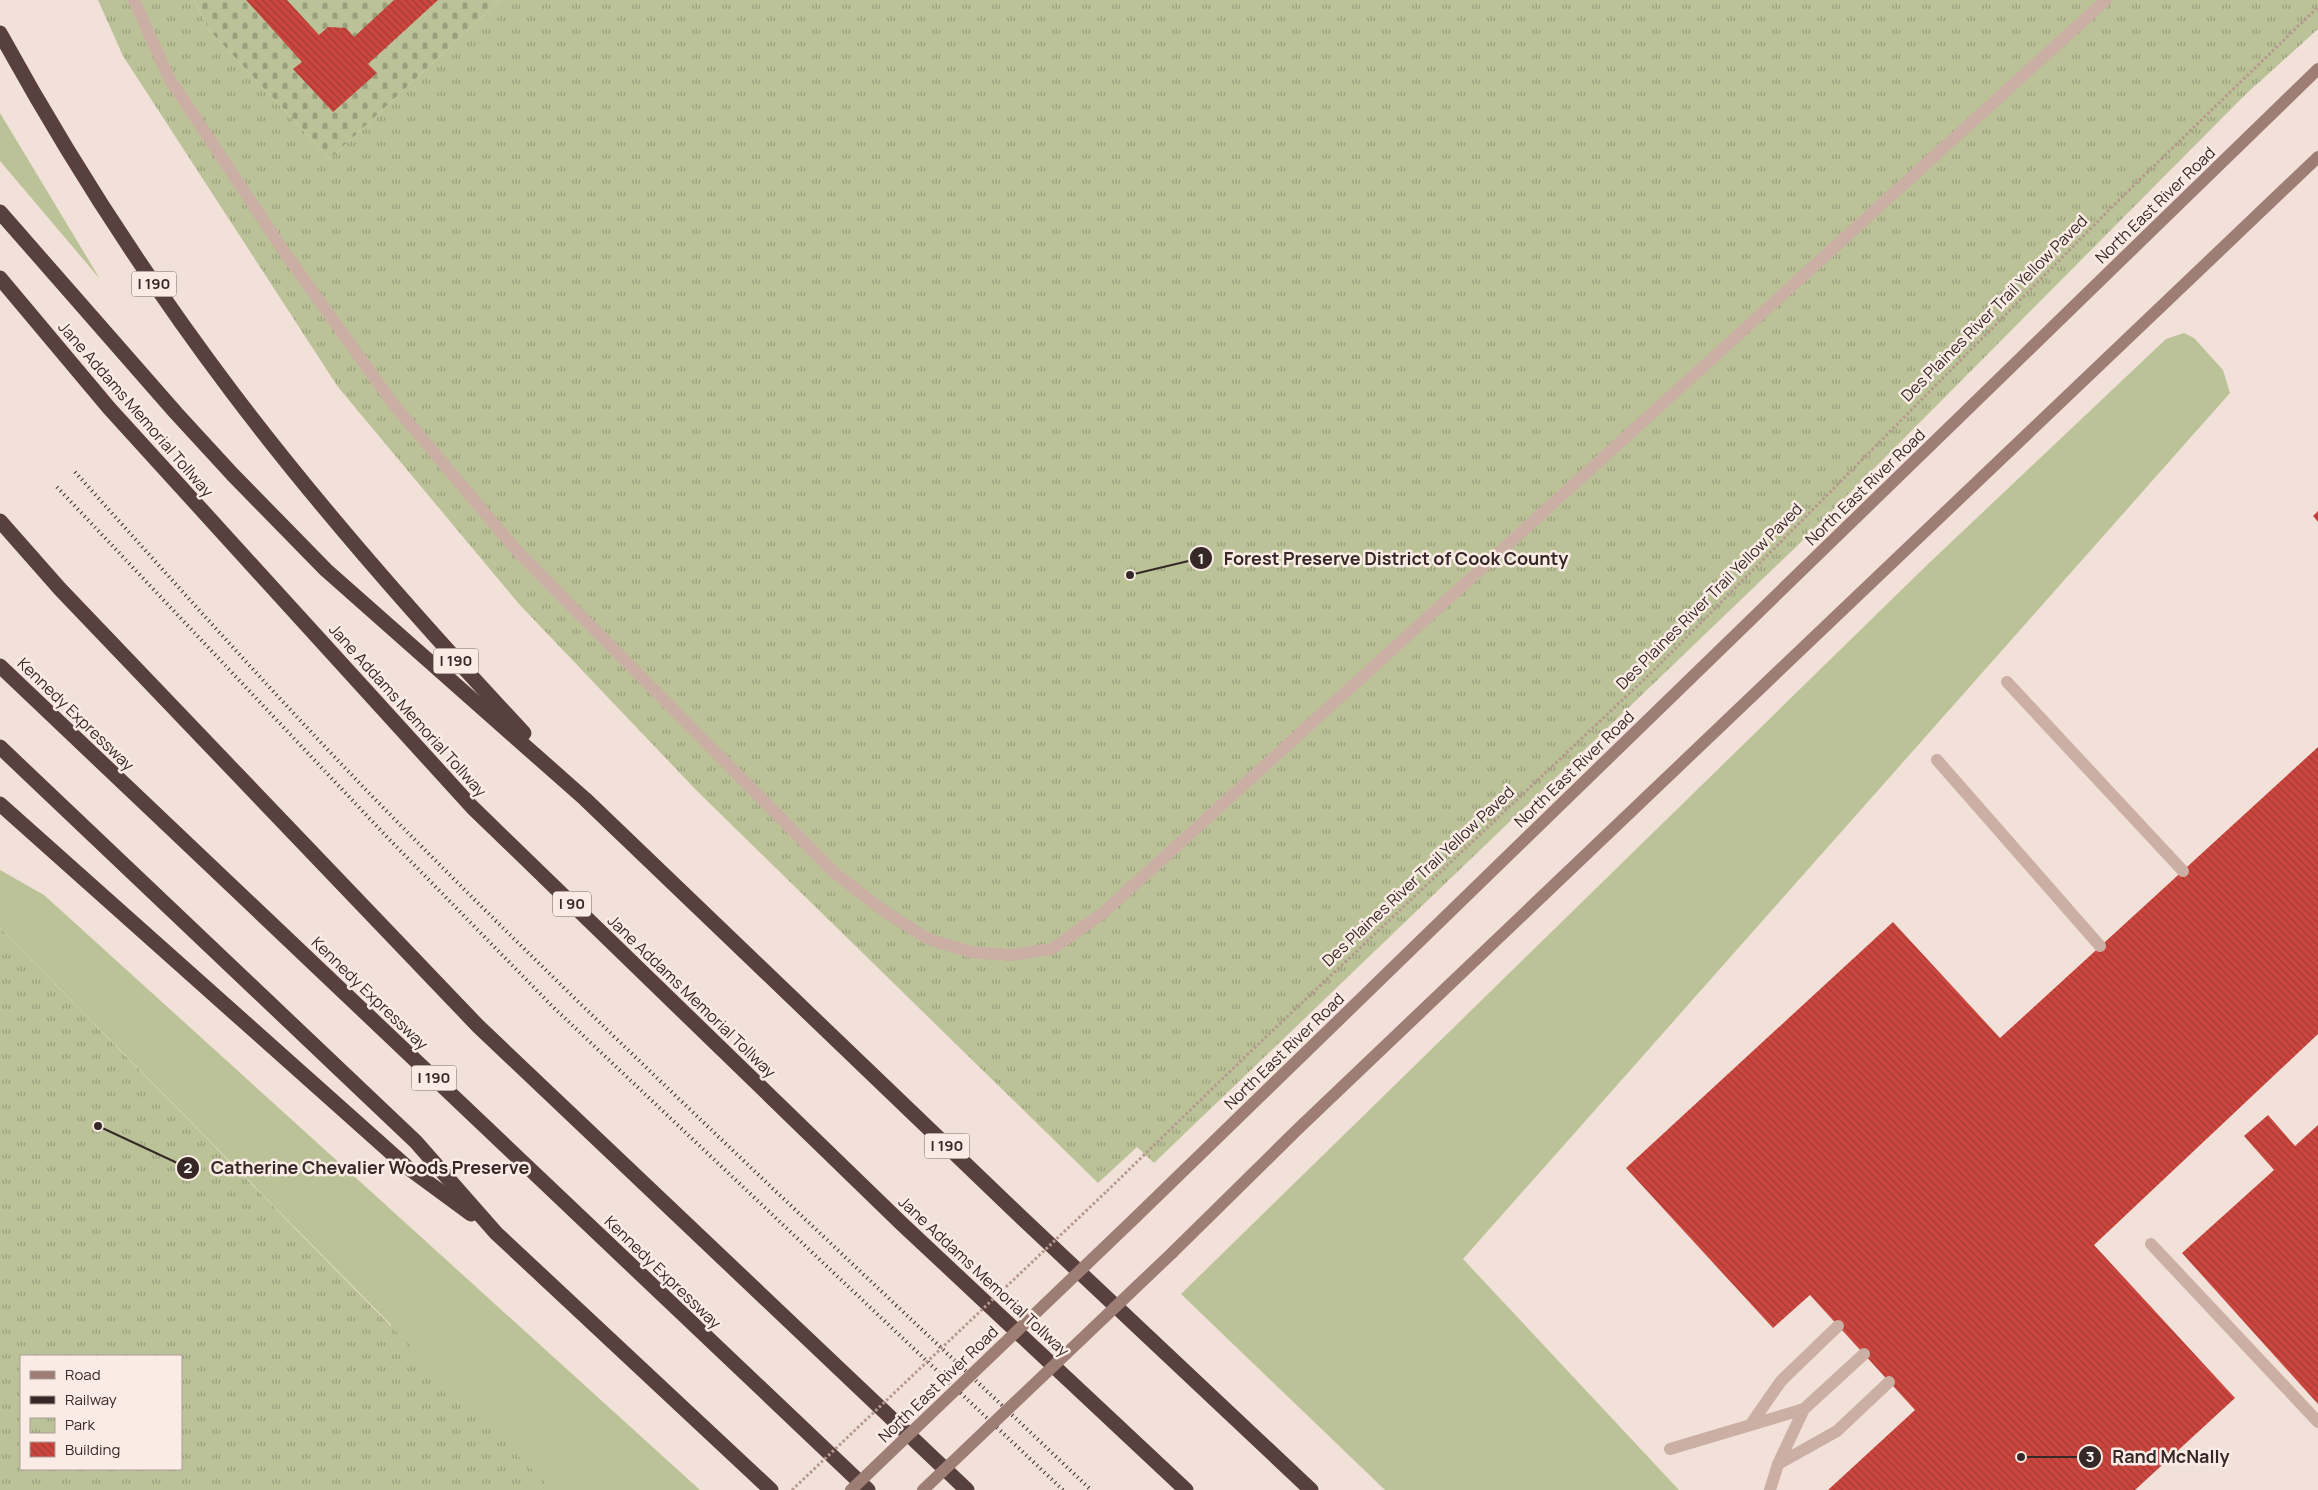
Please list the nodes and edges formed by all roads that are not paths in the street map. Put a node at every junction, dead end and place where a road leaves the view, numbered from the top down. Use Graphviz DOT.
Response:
graph roads {
  1 [pos="134,0"];
  2 [pos="2106,0"];
  3 [pos="0,32"];
  4 [pos="2318,69"];
  5 [pos="2318,157"];
  6 [pos="0,212"];
  7 [pos="0,278"];
  8 [pos="0,521"];
  9 [pos="0,666"];
  10 [pos="2007,682"];
  11 [pos="0,747"];
  12 [pos="1937,760"];
  13 [pos="585,798"];
  14 [pos="0,804"];
  15 [pos="2183,870"];
  16 [pos="2100,946"];
  17 [pos="496,1233"];
  18 [pos="2151,1244"];
  19 [pos="1838,1326"];
  20 [pos="1864,1354"];
  21 [pos="1889,1382"];
  22 [pos="1804,1409"];
  23 [pos="2318,1422"];
  24 [pos="1751,1424"];
  25 [pos="1670,1449"];
  26 [pos="1778,1464"];
  27 [pos="771,1490"];
  28 [pos="851,1490"];
  29 [pos="868,1490"];
  30 [pos="923,1490"];
  31 [pos="967,1490"];
  32 [pos="1186,1490"];
  33 [pos="1311,1490"];
  34 [pos="1770,1490"];
  1 -- 2 [label="lane"];
  3 -- 13 [label="highway, I 190"];
  4 -- 28 [label="main road, North East River Road, bridge"];
  5 -- 30 [label="main road, bridge"];
  6 -- 13 [label="highway"];
  7 -- 32 [label="highway, Jane Addams Memorial Tollway / I 90"];
  8 -- 31 [label="highway"];
  9 -- 29 [label="highway, Kennedy Expressway / I 190"];
  10 -- 15 [label="lane"];
  11 -- 17 [label="highway"];
  12 -- 16 [label="lane"];
  13 -- 33 [label="highway, I 190"];
  14 -- 17 [label="highway"];
  17 -- 27 [label="highway"];
  18 -- 23 [label="lane"];
  19 -- 24 [label="lane"];
  20 -- 22 [label="lane"];
  21 -- 26 [label="lane"];
  22 -- 24 [label="lane"];
  22 -- 26 [label="lane"];
  24 -- 25 [label="lane"];
  26 -- 34 [label="lane"];
}
